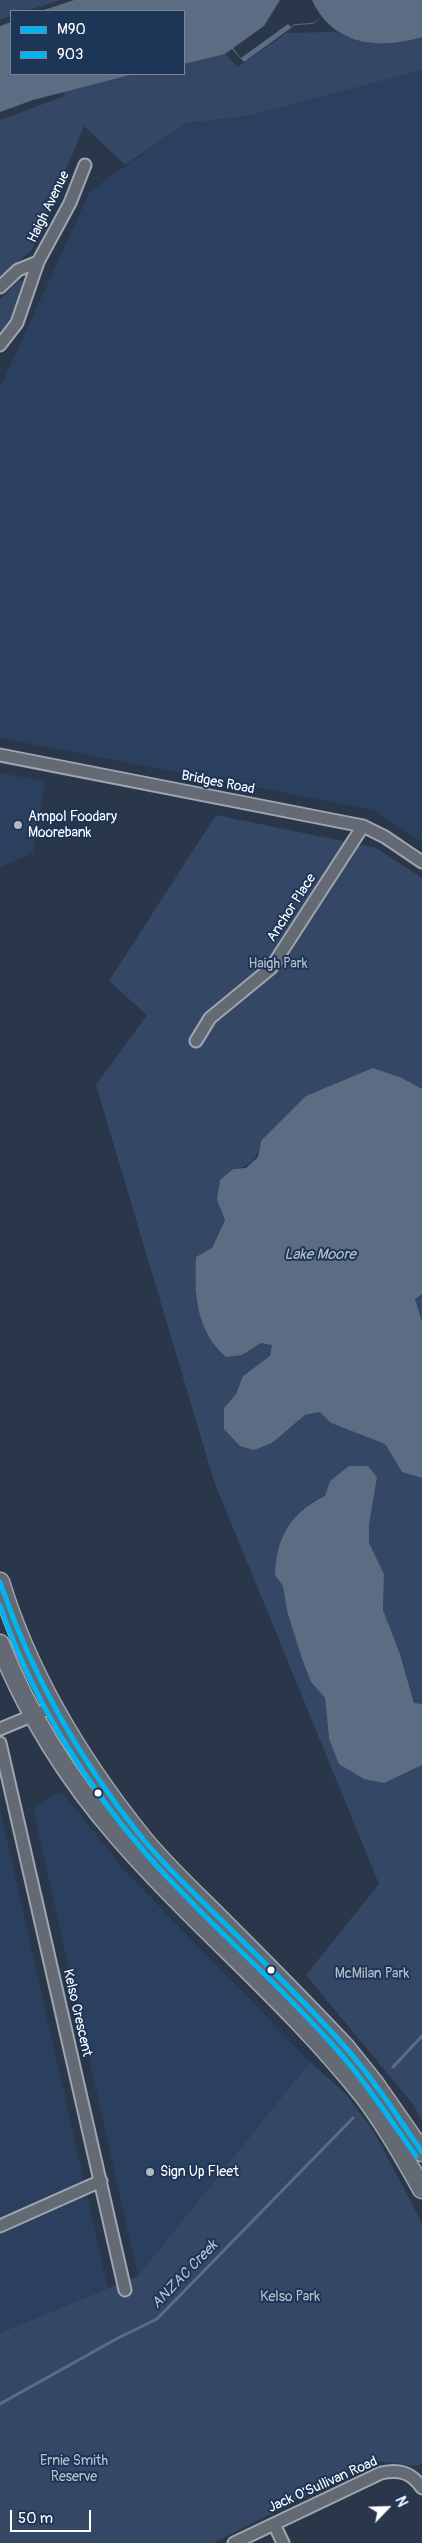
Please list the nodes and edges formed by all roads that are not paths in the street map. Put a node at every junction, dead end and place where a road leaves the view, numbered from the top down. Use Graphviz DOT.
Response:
graph roads {
  1 [pos="85,165"];
  2 [pos="38,262"];
  3 [pos="0,287"];
  4 [pos="0,345"];
  5 [pos="0,756"];
  6 [pos="363,826"];
  7 [pos="422,862"];
  8 [pos="196,1041"];
  9 [pos="0,1582"];
  10 [pos="0,1644"];
  11 [pos="53,1707"];
  12 [pos="35,1716"];
  13 [pos="0,1730"];
  14 [pos="0,1743"];
  15 [pos="356,2074"];
  16 [pos="384,2111"];
  17 [pos="422,2152"];
  18 [pos="101,2181"];
  19 [pos="422,2189"];
  20 [pos="0,2226"];
  21 [pos="124,2290"];
  22 [pos="422,2488"];
  23 [pos="274,2524"];
  24 [pos="234,2543"];
  25 [pos="283,2543"];
  1 -- 2 [label="street, Haigh Avenue"];
  2 -- 3 [label="street, Haigh Avenue"];
  2 -- 4 [label="street, Haigh Avenue"];
  5 -- 6 [label="street, Bridges Road"];
  6 -- 7 [label="street, Bridges Road"];
  6 -- 8 [label="street, Anchor Place"];
  9 -- 11 [label="highway"];
  10 -- 12 [label="highway"];
  11 -- 12 [label="street"];
  11 -- 15 [label="highway"];
  12 -- 13 [label="street"];
  12 -- 15 [label="highway"];
  14 -- 18 [label="street, Kelso Crescent"];
  15 -- 16 [label="highway"];
  16 -- 17 [label="highway"];
  16 -- 19 [label="highway"];
  18 -- 20 [label="street"];
  18 -- 21 [label="street, Kelso Crescent"];
  22 -- 23 [label="street, Jack O'Sullivan Road"];
  23 -- 24 [label="street, Jack O'Sullivan Road"];
  23 -- 25 [label="street"];
}
